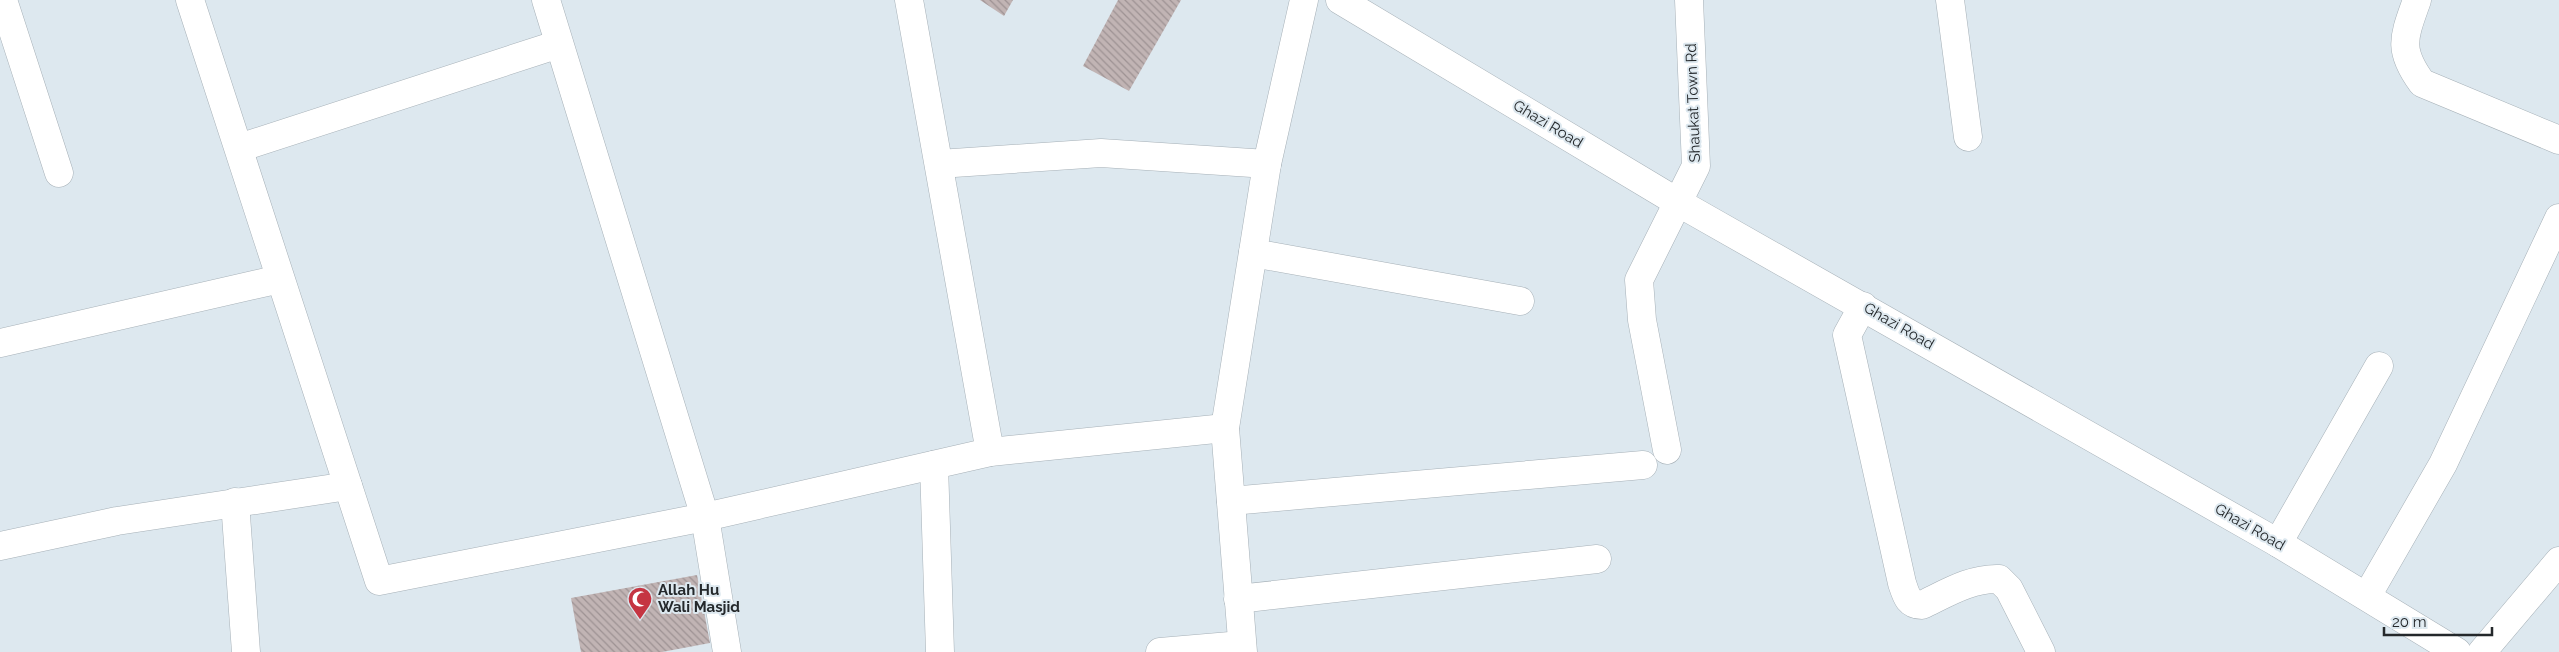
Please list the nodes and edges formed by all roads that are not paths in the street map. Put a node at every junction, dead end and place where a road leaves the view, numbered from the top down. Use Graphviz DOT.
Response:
graph roads {
  1 [pos="3,0"];
  2 [pos="190,0"];
  3 [pos="546,0"];
  4 [pos="909,0"];
  5 [pos="1304,0"];
  6 [pos="1340,0"];
  7 [pos="1689,0"];
  8 [pos="1950,0"];
  9 [pos="2417,0"];
  10 [pos="559,44"];
  11 [pos="1968,137"];
  12 [pos="2559,140"];
  13 [pos="239,148"];
  14 [pos="939,164"];
  15 [pos="1267,164"];
  16 [pos="59,173"];
  17 [pos="1679,203"];
  18 [pos="2559,218"];
  19 [pos="1253,254"];
  20 [pos="280,279"];
  21 [pos="1520,301"];
  22 [pos="1863,306"];
  23 [pos="0,343"];
  24 [pos="2379,366"];
  25 [pos="1225,428"];
  26 [pos="1667,450"];
  27 [pos="990,452"];
  28 [pos="934,465"];
  29 [pos="1643,465"];
  30 [pos="348,486"];
  31 [pos="1231,501"];
  32 [pos="235,502"];
  33 [pos="705,517"];
  34 [pos="2278,543"];
  35 [pos="0,546"];
  36 [pos="1597,559"];
  37 [pos="2559,561"];
  38 [pos="2367,596"];
  39 [pos="1238,599"];
  40 [pos="1242,648"];
  41 [pos="246,652"];
  42 [pos="727,652"];
  43 [pos="940,652"];
  44 [pos="1160,652"];
  45 [pos="2041,652"];
  46 [pos="2457,652"];
  47 [pos="2482,652"];
  1 -- 16 [label="street"];
  2 -- 13 [label="street"];
  3 -- 10 [label="street"];
  4 -- 14 [label="street"];
  5 -- 15 [label="street"];
  6 -- 17 [label="street, Ghazi Road"];
  7 -- 17 [label="street, Shaukat Town Rd"];
  8 -- 11 [label="street"];
  9 -- 12 [label="street"];
  10 -- 13 [label="street"];
  10 -- 33 [label="street"];
  13 -- 20 [label="street"];
  14 -- 15 [label="street"];
  14 -- 27 [label="street"];
  15 -- 19 [label="street"];
  17 -- 22 [label="street, Ghazi Road"];
  17 -- 26 [label="street, Shaukat Town Rd"];
  18 -- 38 [label="street"];
  19 -- 21 [label="street"];
  19 -- 25 [label="street"];
  20 -- 23 [label="street"];
  20 -- 30 [label="street"];
  22 -- 34 [label="street, Ghazi Road"];
  22 -- 45 [label="street"];
  24 -- 34 [label="street"];
  25 -- 27 [label="street"];
  25 -- 31 [label="street"];
  27 -- 28 [label="street"];
  28 -- 33 [label="street"];
  28 -- 43 [label="street"];
  29 -- 31 [label="street"];
  30 -- 32 [label="street"];
  30 -- 33 [label="street"];
  31 -- 39 [label="street"];
  32 -- 35 [label="street"];
  32 -- 41 [label="street"];
  33 -- 42 [label="street"];
  34 -- 38 [label="street, Ghazi Road"];
  36 -- 39 [label="street"];
  37 -- 47 [label="street"];
  38 -- 46 [label="street, Ghazi Road"];
  39 -- 40 [label="street"];
  40 -- 44 [label="street"];
}
